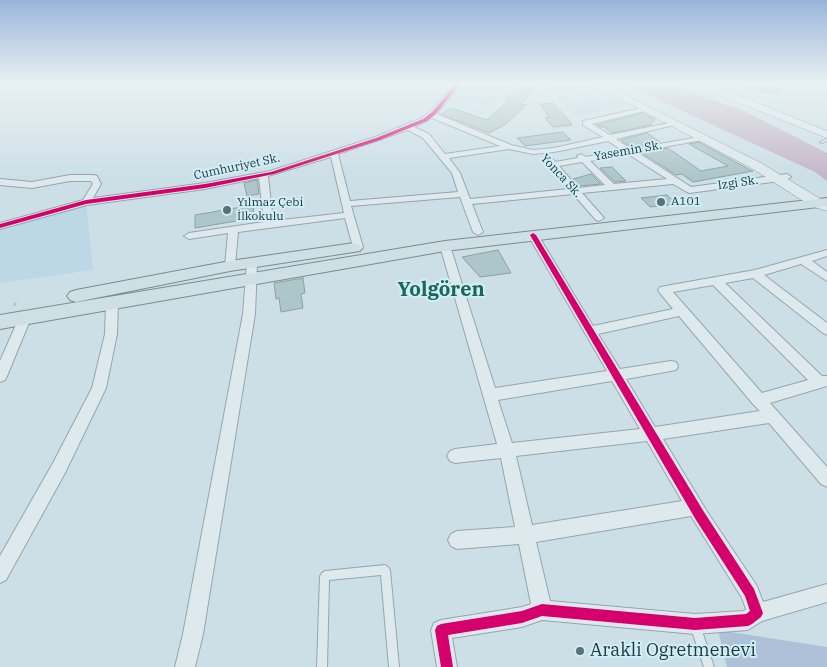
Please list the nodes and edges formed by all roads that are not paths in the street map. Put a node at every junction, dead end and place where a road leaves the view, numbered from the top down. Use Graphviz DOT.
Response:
graph roads {
  1 [pos="432,115"];
  2 [pos="620,115"];
  3 [pos="657,115"];
  4 [pos="669,115"];
  5 [pos="777,115"];
  6 [pos="792,115"];
  7 [pos="674,124"];
  8 [pos="409,127"];
  9 [pos="827,128"];
  10 [pos="609,137"];
  11 [pos="702,138"];
  12 [pos="824,138"];
  13 [pos="827,140"];
  14 [pos="509,147"];
  15 [pos="572,147"];
  16 [pos="629,151"];
  17 [pos="542,152"];
  18 [pos="334,153"];
  19 [pos="442,157"];
  20 [pos="584,159"];
  21 [pos="553,165"];
  22 [pos="263,174"];
  23 [pos="782,177"];
  24 [pos="675,181"];
  25 [pos="0,182"];
  26 [pos="612,187"];
  27 [pos="576,191"];
  28 [pos="465,198"];
  29 [pos="821,200"];
  30 [pos="86,202"];
  31 [pos="346,204"];
  32 [pos="349,215"];
  33 [pos="599,218"];
  34 [pos="269,224"];
  35 [pos="0,226"];
  36 [pos="232,230"];
  37 [pos="478,232"];
  38 [pos="533,235"];
  39 [pos="189,236"];
  40 [pos="444,246"];
  41 [pos="358,247"];
  42 [pos="827,253"];
  43 [pos="803,260"];
  44 [pos="230,266"];
  45 [pos="252,270"];
  46 [pos="755,274"];
  47 [pos="827,277"];
  48 [pos="716,281"];
  49 [pos="112,303"];
  50 [pos="0,310"];
  51 [pos="682,311"];
  52 [pos="25,318"];
  53 [pos="0,322"];
  54 [pos="827,330"];
  55 [pos="590,331"];
  56 [pos="671,366"];
  57 [pos="0,376"];
  58 [pos="617,376"];
  59 [pos="823,382"];
  60 [pos="490,395"];
  61 [pos="758,400"];
  62 [pos="772,416"];
  63 [pos="652,434"];
  64 [pos="507,451"];
  65 [pos="455,456"];
  66 [pos="827,480"];
  67 [pos="695,508"];
  68 [pos="526,535"];
  69 [pos="458,540"];
  70 [pos="0,574"];
  71 [pos="827,593"];
  72 [pos="542,610"];
  73 [pos="757,613"];
  74 [pos="694,624"];
  75 [pos="185,667"];
  76 [pos="322,667"];
  77 [pos="394,667"];
  78 [pos="447,667"];
  79 [pos="709,667"];
  1 -- 8 [label="street, Cumhuriyet Sk."];
  1 -- 14 [label="street, Yonca Sk."];
  2 -- 10 [label="street"];
  3 -- 7 [label="street"];
  4 -- 23 [label="street"];
  5 -- 12 [label="street"];
  6 -- 9 [label="street"];
  7 -- 10 [label="street"];
  7 -- 11 [label="street"];
  8 -- 18 [label="street, Cumhuriyet Sk."];
  8 -- 19 [label="street"];
  10 -- 15 [label="street"];
  10 -- 16 [label="street"];
  11 -- 16 [label="street, Yasemin Sk."];
  11 -- 23 [label="street"];
  12 -- 13 [label="lane"];
  14 -- 17 [label="street, Yonca Sk."];
  14 -- 19 [label="street"];
  15 -- 17 [label="street"];
  15 -- 20 [label="street"];
  16 -- 20 [label="street, Yasemin Sk."];
  16 -- 24 [label="street"];
  17 -- 21 [label="street, Yonca Sk."];
  18 -- 22 [label="street, Cumhuriyet Sk."];
  18 -- 31 [label="street"];
  19 -- 28 [label="street"];
  20 -- 21 [label="street, Yasemin Sk."];
  20 -- 26 [label="street"];
  21 -- 27 [label="street, Yonca Sk."];
  22 -- 30 [label="street, Cumhuriyet Sk."];
  22 -- 34 [label="street"];
  23 -- 24 [label="street, Izgi Sk."];
  23 -- 29 [label="street"];
  24 -- 26 [label="street"];
  25 -- 30 [label="street"];
  26 -- 27 [label="street"];
  27 -- 28 [label="street"];
  27 -- 33 [label="street, Yonca Sk."];
  28 -- 31 [label="street"];
  28 -- 37 [label="street"];
  29 -- 33 [label="main road"];
  29 -- 38 [label="main road"];
  30 -- 35 [label="street, Cumhuriyet Sk."];
  31 -- 32 [label="street"];
  32 -- 34 [label="street"];
  32 -- 41 [label="street"];
  33 -- 37 [label="main road"];
  34 -- 36 [label="street"];
  36 -- 39 [label="street"];
  36 -- 44 [label="street"];
  37 -- 41 [label="main road"];
  38 -- 40 [label="main road"];
  38 -- 55 [label="street"];
  40 -- 45 [label="main road"];
  40 -- 60 [label="street"];
  41 -- 45 [label="main road"];
  42 -- 43 [label="street"];
  43 -- 46 [label="street"];
  43 -- 47 [label="street"];
  44 -- 45 [label="main road"];
  44 -- 50 [label="main road"];
  45 -- 49 [label="main road"];
  45 -- 75 [label="street"];
  46 -- 48 [label="street"];
  46 -- 54 [label="street"];
  48 -- 51 [label="street"];
  48 -- 59 [label="street"];
  49 -- 52 [label="main road"];
  49 -- 70 [label="street"];
  51 -- 55 [label="street"];
  51 -- 61 [label="street"];
  52 -- 53 [label="main road"];
  52 -- 57 [label="street"];
  55 -- 58 [label="street"];
  56 -- 58 [label="street"];
  58 -- 60 [label="street"];
  58 -- 63 [label="street"];
  59 -- 61 [label="street"];
  60 -- 64 [label="street"];
  61 -- 62 [label="street"];
  62 -- 63 [label="street"];
  62 -- 66 [label="street"];
  63 -- 64 [label="street"];
  63 -- 67 [label="street"];
  64 -- 65 [label="street"];
  64 -- 68 [label="street"];
  67 -- 68 [label="street"];
  67 -- 73 [label="street"];
  68 -- 69 [label="street"];
  68 -- 72 [label="street"];
  71 -- 73 [label="street"];
  72 -- 74 [label="street"];
  72 -- 78 [label="street"];
  73 -- 74 [label="street"];
  74 -- 79 [label="lane"];
  76 -- 77 [label="lane"];
}
